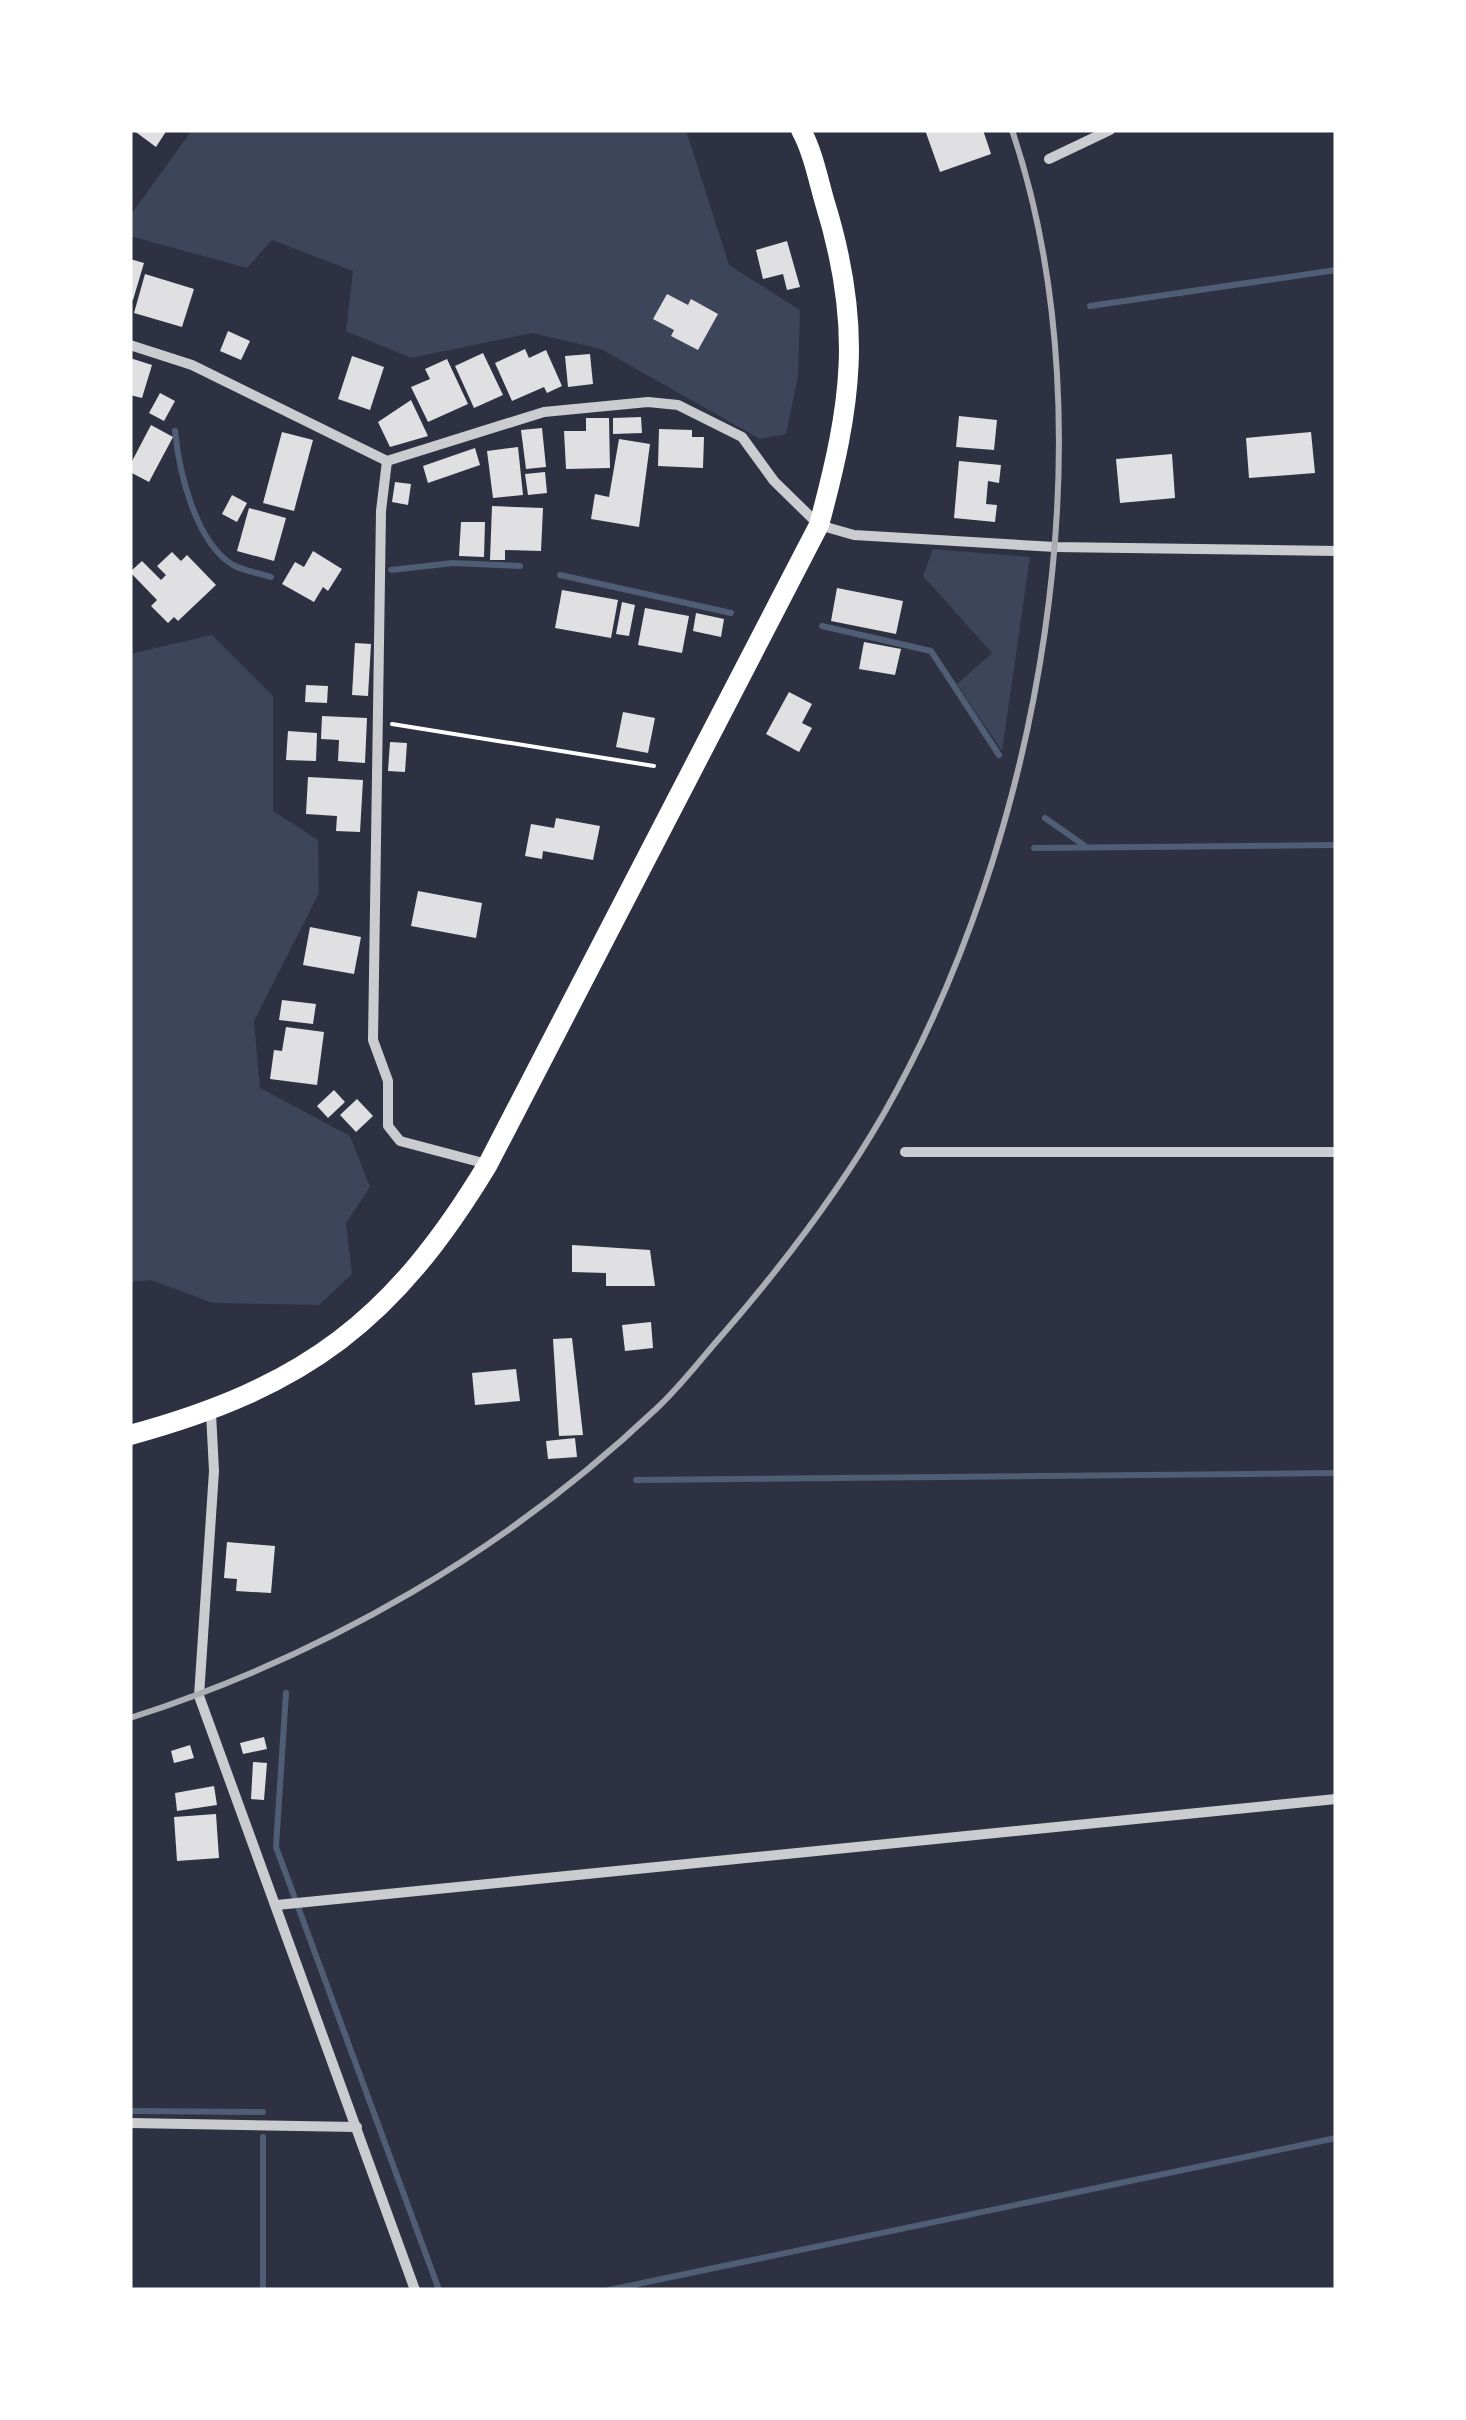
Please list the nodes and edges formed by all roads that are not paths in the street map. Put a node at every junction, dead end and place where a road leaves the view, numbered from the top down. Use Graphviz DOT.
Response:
graph roads {
  1 [pos="802,130"];
  2 [pos="1110,130"];
  3 [pos="1049,159"];
  4 [pos="130,345"];
  5 [pos="387,460"];
  6 [pos="818,524"];
  7 [pos="1336,551"];
  8 [pos="905,1152"];
  9 [pos="1336,1152"];
  10 [pos="488,1164"];
  11 [pos="210,1413"];
  12 [pos="130,1435"];
  13 [pos="1336,1799"];
  14 [pos="282,1904"];
  15 [pos="130,2124"];
  16 [pos="357,2126"];
  17 [pos="415,2290"];
  1 -- 6 [label="highway"];
  2 -- 3 [label="street"];
  4 -- 5 [label="street"];
  5 -- 6 [label="street"];
  5 -- 10 [label="street"];
  6 -- 7 [label="street"];
  6 -- 10 [label="highway"];
  8 -- 9 [label="street"];
  10 -- 11 [label="highway"];
  11 -- 12 [label="highway"];
  11 -- 14 [label="street"];
  13 -- 14 [label="street"];
  14 -- 16 [label="street"];
  15 -- 16 [label="street"];
  16 -- 17 [label="street"];
}
